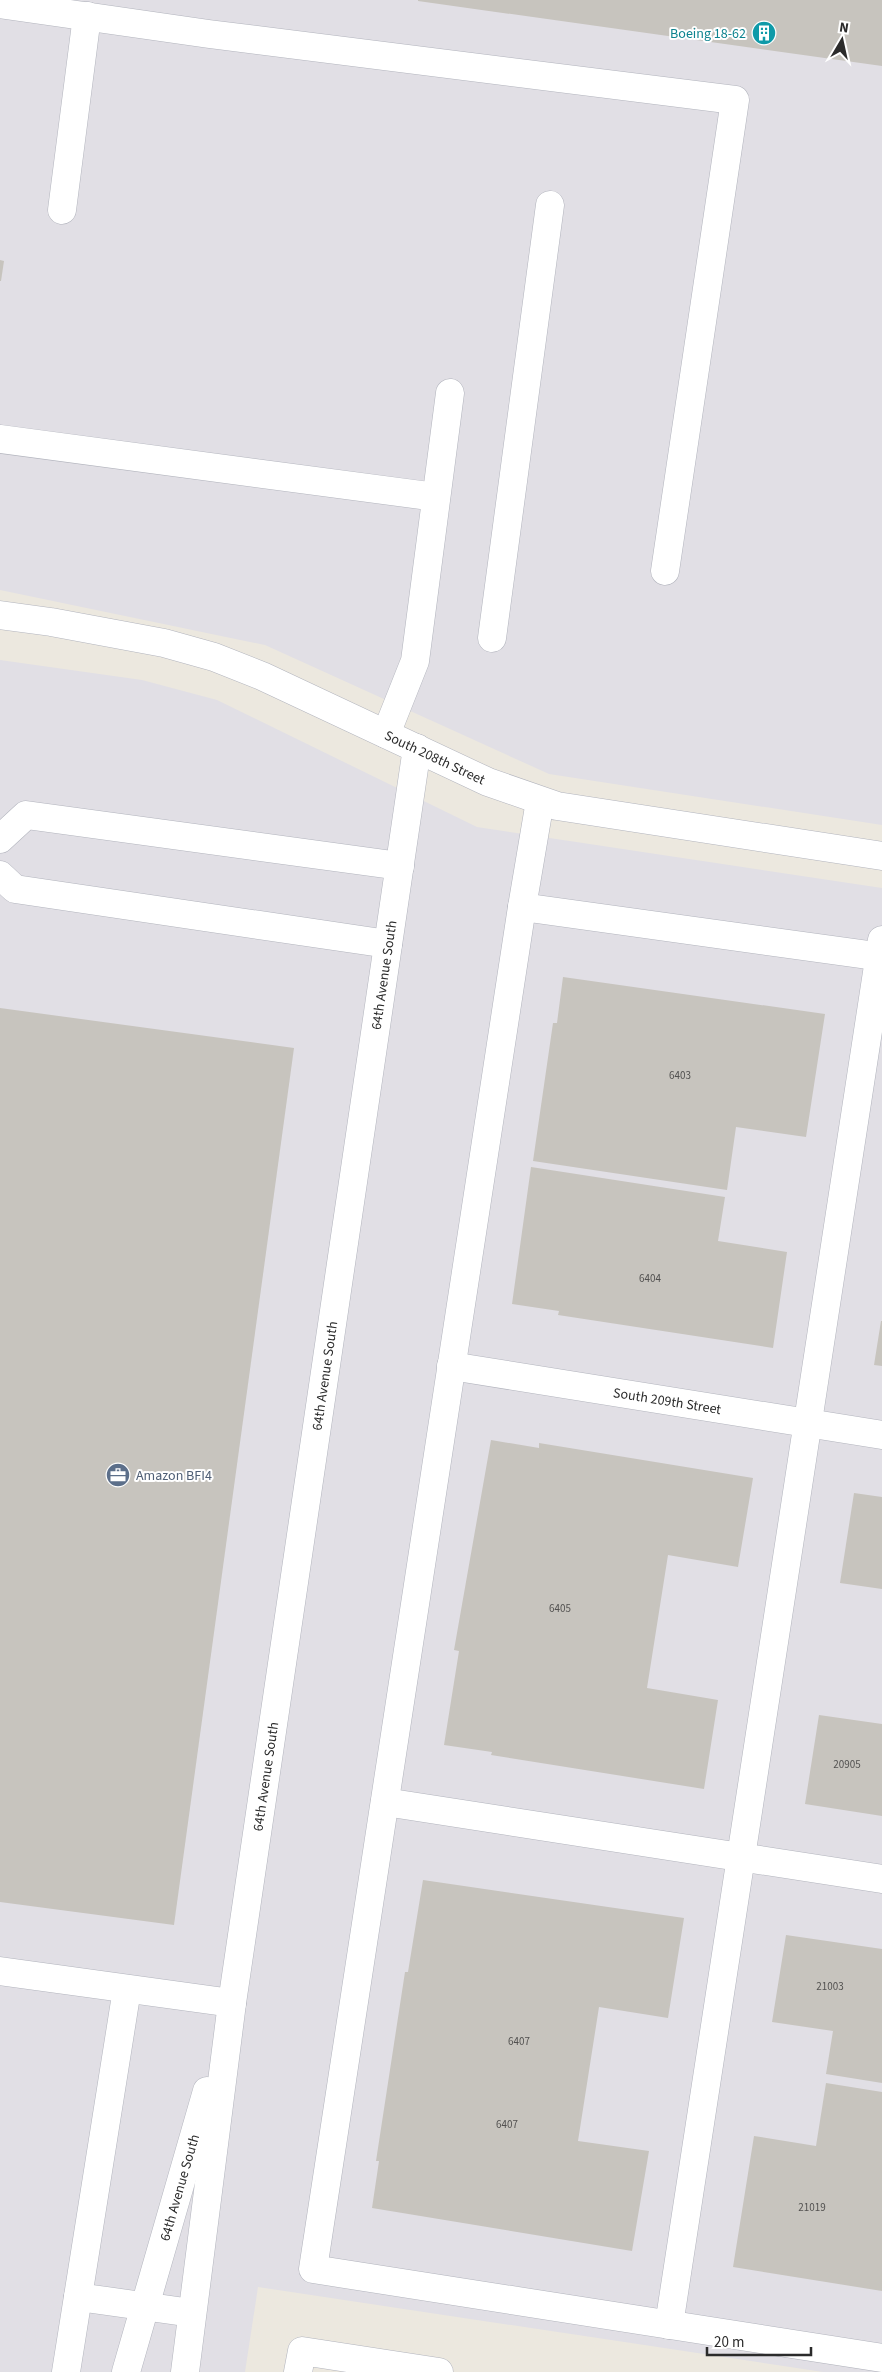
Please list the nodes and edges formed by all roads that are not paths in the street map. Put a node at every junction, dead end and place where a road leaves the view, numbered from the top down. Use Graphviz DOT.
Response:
graph roads {
  1 [pos="0,4"];
  2 [pos="87,16"];
  3 [pos="550,205"];
  4 [pos="62,210"];
  5 [pos="450,392"];
  6 [pos="0,439"];
  7 [pos="436,497"];
  8 [pos="665,571"];
  9 [pos="0,615"];
  10 [pos="492,638"];
  11 [pos="386,734"];
  12 [pos="417,748"];
  13 [pos="540,801"];
  14 [pos="0,839"];
  15 [pos="882,856"];
  16 [pos="400,866"];
  17 [pos="0,875"];
  18 [pos="522,907"];
  19 [pos="388,944"];
  20 [pos="881,951"];
  21 [pos="451,1366"];
  22 [pos="807,1423"];
  23 [pos="882,1435"];
  24 [pos="384,1802"];
  25 [pos="740,1857"];
  26 [pos="882,1879"];
  27 [pos="0,1972"];
  28 [pos="127,1989"];
  29 [pos="232,2003"];
  30 [pos="78,2297"];
  31 [pos="145,2306"];
  32 [pos="192,2313"];
  33 [pos="669,2325"];
  34 [pos="882,2358"];
  35 [pos="66,2372"];
  36 [pos="126,2372"];
  37 [pos="185,2372"];
  38 [pos="298,2372"];
  39 [pos="439,2372"];
  1 -- 2 [label="street"];
  2 -- 4 [label="street"];
  2 -- 8 [label="street"];
  3 -- 10 [label="street"];
  5 -- 7 [label="street"];
  6 -- 7 [label="street"];
  7 -- 11 [label="street"];
  9 -- 11 [label="street, South 208th Street"];
  11 -- 12 [label="street, South 208th Street"];
  12 -- 13 [label="street, South 208th Street"];
  12 -- 16 [label="street, 64th Avenue South"];
  13 -- 15 [label="street, South 208th Street"];
  13 -- 18 [label="street"];
  14 -- 16 [label="street"];
  16 -- 19 [label="street, 64th Avenue South"];
  17 -- 19 [label="street"];
  18 -- 20 [label="street"];
  18 -- 21 [label="street"];
  19 -- 29 [label="street, 64th Avenue South"];
  20 -- 22 [label="street"];
  21 -- 22 [label="street, South 209th Street"];
  21 -- 24 [label="street"];
  22 -- 23 [label="street, South 209th Street"];
  22 -- 25 [label="street"];
  24 -- 25 [label="street"];
  24 -- 33 [label="street"];
  25 -- 26 [label="street"];
  25 -- 33 [label="street"];
  27 -- 28 [label="street"];
  28 -- 29 [label="street"];
  28 -- 30 [label="street"];
  29 -- 31 [label="street, 64th Avenue South"];
  29 -- 32 [label="street, 64th Avenue South"];
  30 -- 31 [label="street"];
  30 -- 35 [label="street"];
  31 -- 32 [label="street"];
  31 -- 36 [label="street, 64th Avenue South"];
  32 -- 37 [label="street, 64th Avenue South"];
  33 -- 34 [label="street"];
  38 -- 39 [label="street"];
}
